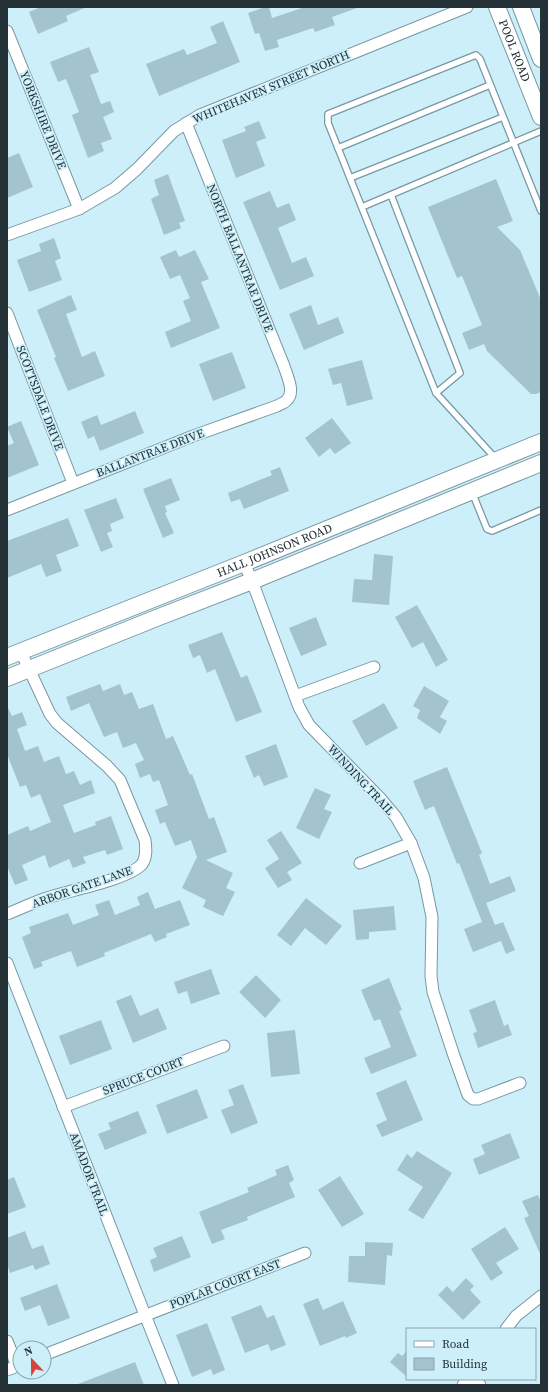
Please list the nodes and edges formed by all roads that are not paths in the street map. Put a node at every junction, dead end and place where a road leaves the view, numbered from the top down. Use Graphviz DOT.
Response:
graph roads {
  1 [pos="467,7"];
  2 [pos="497,7"];
  3 [pos="521,7"];
  4 [pos="7,31"];
  5 [pos="541,59"];
  6 [pos="490,85"];
  7 [pos="503,117"];
  8 [pos="541,117"];
  9 [pos="186,123"];
  10 [pos="541,131"];
  11 [pos="513,143"];
  12 [pos="338,148"];
  13 [pos="350,178"];
  14 [pos="391,195"];
  15 [pos="362,207"];
  16 [pos="79,209"];
  17 [pos="541,211"];
  18 [pos="7,235"];
  19 [pos="7,313"];
  20 [pos="436,393"];
  21 [pos="290,394"];
  22 [pos="541,442"];
  23 [pos="496,460"];
  24 [pos="541,463"];
  25 [pos="504,478"];
  26 [pos="73,483"];
  27 [pos="472,492"];
  28 [pos="7,510"];
  29 [pos="541,510"];
  30 [pos="244,563"];
  31 [pos="252,581"];
  32 [pos="14,655"];
  33 [pos="374,667"];
  34 [pos="29,669"];
  35 [pos="7,678"];
  36 [pos="295,696"];
  37 [pos="411,843"];
  38 [pos="360,863"];
  39 [pos="7,914"];
  40 [pos="7,963"];
  41 [pos="224,1046"];
  42 [pos="520,1083"];
  43 [pos="63,1107"];
  44 [pos="305,1253"];
  45 [pos="541,1296"];
  46 [pos="144,1315"];
  47 [pos="507,1328"];
  48 [pos="7,1340"];
  49 [pos="52,1352"];
  50 [pos="12,1357"];
  51 [pos="173,1385"];
  1 -- 9 [label="street, WHITEHAVEN STREET NORTH"];
  2 -- 8 [label="main road, POOL ROAD"];
  3 -- 5 [label="main road, POOL ROAD"];
  4 -- 16 [label="street, YORKSHIRE DRIVE"];
  6 -- 7 [label="lane"];
  6 -- 12 [label="lane"];
  6 -- 12 [label="lane"];
  7 -- 11 [label="lane"];
  7 -- 13 [label="lane"];
  9 -- 16 [label="street, WHITEHAVEN STREET NORTH"];
  9 -- 21 [label="street, NORTH BALLANTRAE DRIVE"];
  10 -- 11 [label="lane"];
  11 -- 14 [label="lane"];
  11 -- 17 [label="lane"];
  12 -- 13 [label="lane"];
  13 -- 15 [label="lane"];
  14 -- 15 [label="lane"];
  14 -- 20 [label="lane"];
  15 -- 20 [label="lane"];
  16 -- 18 [label="street, WHITEHAVEN STREET NORTH"];
  19 -- 26 [label="street, SCOTTSDALE DRIVE"];
  20 -- 23 [label="lane"];
  21 -- 26 [label="street, BALLANTRAE DRIVE"];
  22 -- 23 [label="main road, HALL JOHNSON ROAD"];
  23 -- 25 [label="main road"];
  23 -- 30 [label="main road, HALL JOHNSON ROAD"];
  24 -- 25 [label="main road, HALL JOHNSON ROAD"];
  25 -- 27 [label="main road, HALL JOHNSON ROAD"];
  26 -- 28 [label="street, BALLANTRAE DRIVE"];
  27 -- 29 [label="lane"];
  27 -- 31 [label="main road, HALL JOHNSON ROAD"];
  30 -- 31 [label="street, WINDING TRAIL"];
  30 -- 32 [label="main road, HALL JOHNSON ROAD"];
  31 -- 34 [label="main road, HALL JOHNSON ROAD"];
  31 -- 36 [label="street, WINDING TRAIL"];
  32 -- 34 [label="street, ARBOR GATE LANE"];
  33 -- 36 [label="street"];
  34 -- 35 [label="main road, HALL JOHNSON ROAD"];
  34 -- 39 [label="street, ARBOR GATE LANE"];
  36 -- 37 [label="street, WINDING TRAIL"];
  37 -- 38 [label="street"];
  37 -- 42 [label="street, WINDING TRAIL"];
  40 -- 43 [label="street, AMADOR TRAIL"];
  41 -- 43 [label="street, SPRUCE COURT"];
  43 -- 46 [label="street, AMADOR TRAIL"];
  44 -- 46 [label="street, POPLAR COURT EAST"];
  45 -- 47 [label="street"];
  46 -- 49 [label="street, POPLAR COURT EAST"];
  46 -- 51 [label="street, AMADOR TRAIL"];
  48 -- 50 [label="street"];
}
